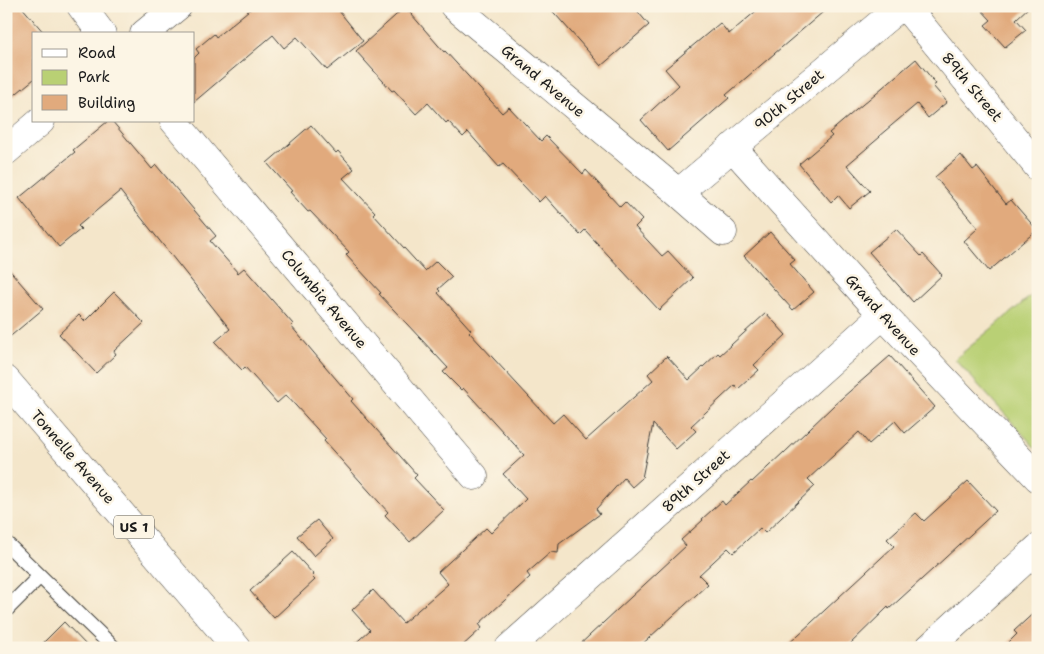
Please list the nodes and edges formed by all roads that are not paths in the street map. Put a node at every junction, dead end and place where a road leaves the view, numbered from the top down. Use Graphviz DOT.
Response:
graph roads {
  1 [pos="81,6"];
  2 [pos="178,6"];
  3 [pos="454,6"];
  4 [pos="901,6"];
  5 [pos="905,6"];
  6 [pos="100,32"];
  7 [pos="146,32"];
  8 [pos="40,122"];
  9 [pos="175,122"];
  10 [pos="732,147"];
  11 [pos="6,151"];
  12 [pos="1038,167"];
  13 [pos="674,189"];
  14 [pos="723,232"];
  15 [pos="882,314"];
  16 [pos="6,380"];
  17 [pos="474,476"];
  18 [pos="1038,478"];
  19 [pos="6,543"];
  20 [pos="1038,548"];
  21 [pos="40,576"];
  22 [pos="6,610"];
  23 [pos="114,648"];
  24 [pos="237,648"];
  25 [pos="509,648"];
  26 [pos="929,648"];
  1 -- 6 [label="street"];
  2 -- 7 [label="street"];
  3 -- 13 [label="street, Grand Avenue"];
  4 -- 10 [label="street, 90th Street"];
  5 -- 12 [label="street, 89th Street"];
  8 -- 11 [label="street"];
  9 -- 17 [label="street, Columbia Avenue"];
  10 -- 13 [label="street, 90th Street"];
  10 -- 15 [label="street, Grand Avenue"];
  13 -- 14 [label="street, Grand Avenue"];
  15 -- 18 [label="street, Grand Avenue"];
  15 -- 25 [label="street, 89th Street"];
  16 -- 24 [label="street, Tonnelle Avenue / US 1"];
  19 -- 21 [label="lane"];
  20 -- 26 [label="street"];
  21 -- 22 [label="lane"];
  21 -- 23 [label="lane"];
}
